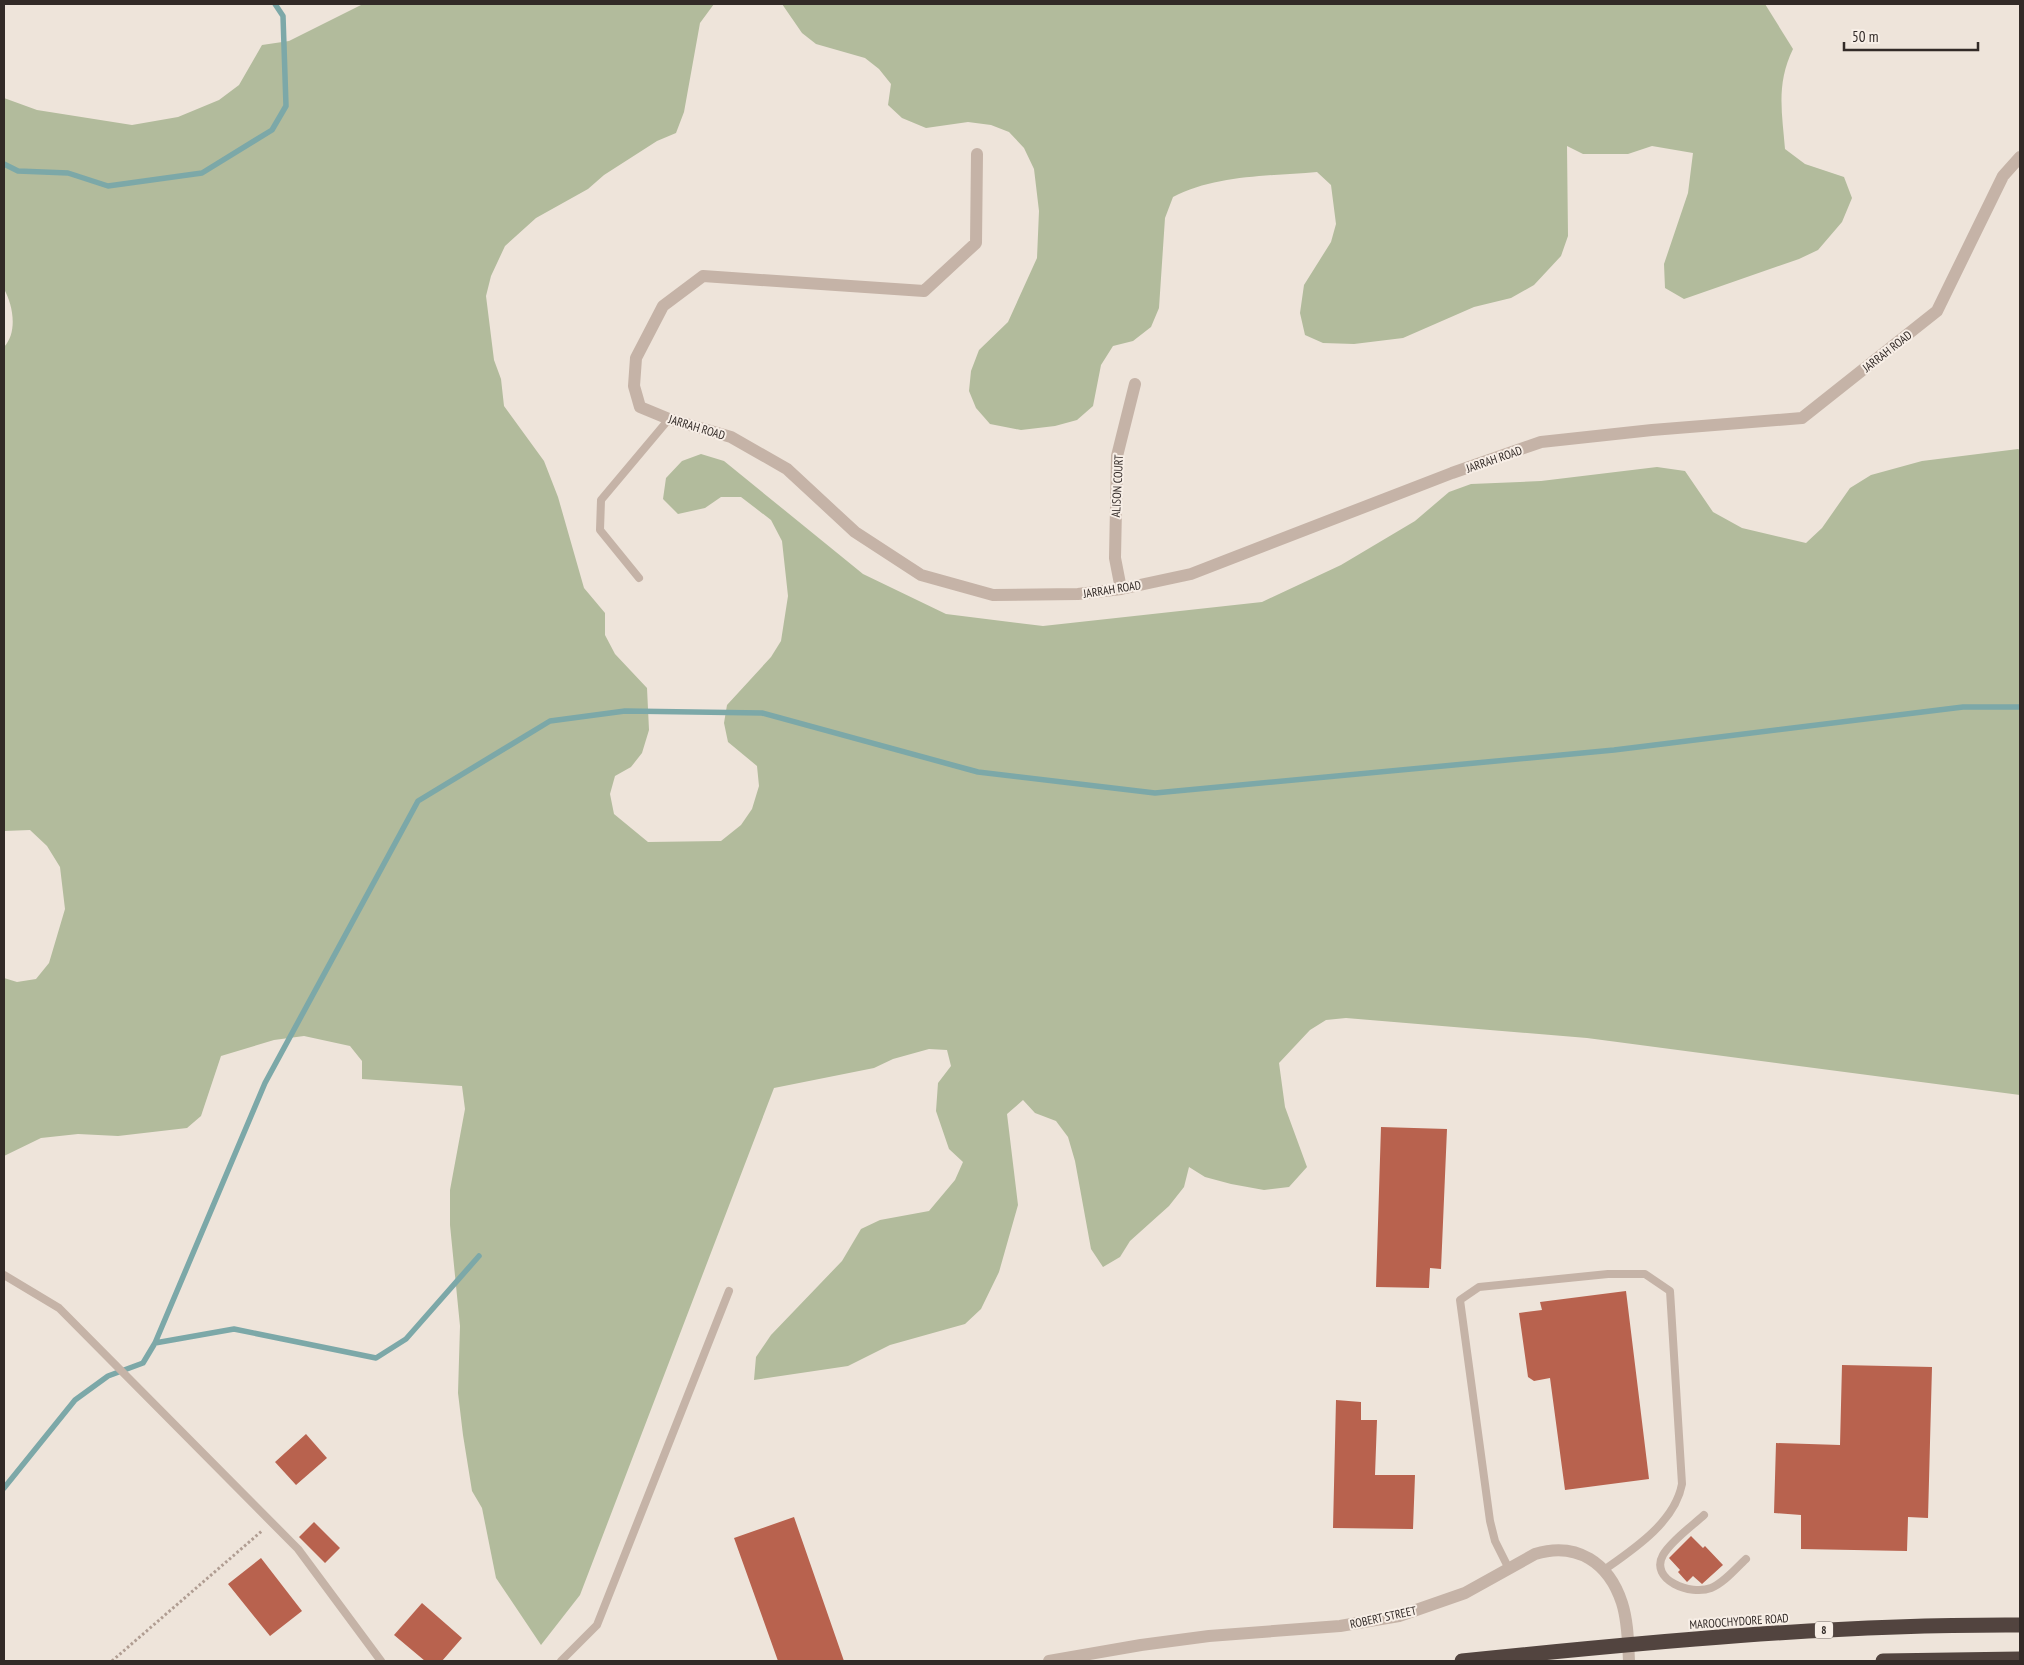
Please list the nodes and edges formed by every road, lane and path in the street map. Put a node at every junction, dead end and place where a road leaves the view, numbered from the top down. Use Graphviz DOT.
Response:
graph roads {
  1 [pos="977,154"];
  2 [pos="2020,157"];
  3 [pos="1135,384"];
  4 [pos="670,419"];
  5 [pos="639,578"];
  6 [pos="1121,589"];
  7 [pos="4,1276"];
  8 [pos="729,1291"];
  9 [pos="1704,1515"];
  10 [pos="272,1522"];
  11 [pos="1746,1559"];
  12 [pos="1508,1569"];
  13 [pos="1604,1570"];
  14 [pos="2020,1625"];
  15 [pos="1628,1644"];
  16 [pos="2020,1659"];
  17 [pos="112,1661"];
  18 [pos="381,1661"];
  19 [pos="561,1661"];
  20 [pos="1048,1661"];
  21 [pos="1462,1661"];
  22 [pos="1629,1661"];
  23 [pos="1883,1661"];
  1 -- 4 [label="street, JARRAH ROAD"];
  2 -- 6 [label="street, JARRAH ROAD"];
  3 -- 6 [label="street, ALISON COURT"];
  4 -- 5 [label="lane"];
  4 -- 6 [label="street, JARRAH ROAD"];
  7 -- 10 [label="lane"];
  8 -- 19 [label="lane"];
  9 -- 11 [label="lane"];
  10 -- 17 [label="path"];
  10 -- 18 [label="lane"];
  12 -- 13 [label="street, ROBERT STREET"];
  12 -- 13 [label="lane"];
  12 -- 20 [label="street, ROBERT STREET"];
  13 -- 15 [label="street, ROBERT STREET"];
  14 -- 15 [label="highway, MAROOCHYDORE ROAD / 8"];
  15 -- 21 [label="highway, MAROOCHYDORE ROAD / 8"];
  15 -- 22 [label="street, ROBERT STREET"];
  16 -- 23 [label="highway"];
}
